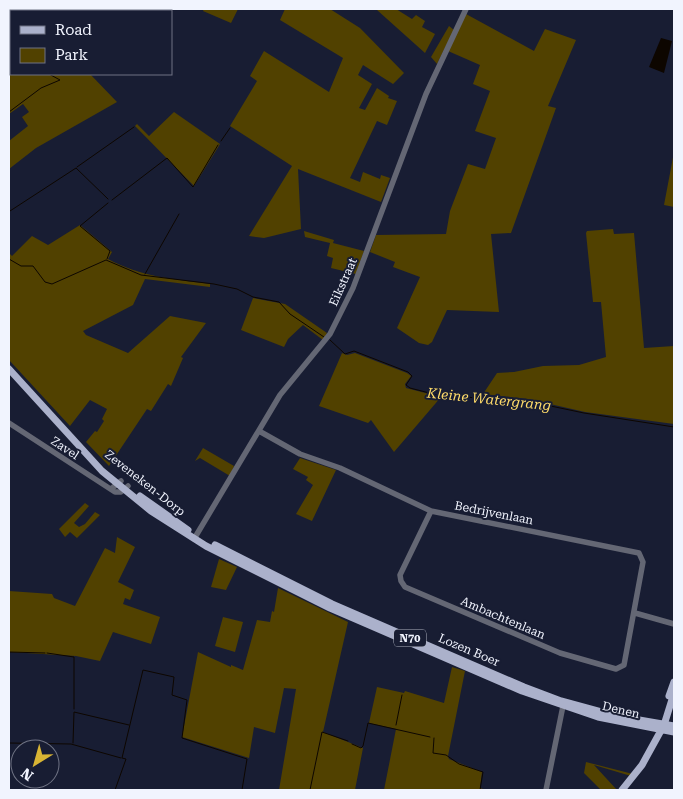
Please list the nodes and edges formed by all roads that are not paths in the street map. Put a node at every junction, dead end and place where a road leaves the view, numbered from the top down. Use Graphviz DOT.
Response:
graph roads {
  1 [pos="466,9"];
  2 [pos="9,369"];
  3 [pos="9,423"];
  4 [pos="259,431"];
  5 [pos="119,482"];
  6 [pos="126,488"];
  7 [pos="111,489"];
  8 [pos="432,511"];
  9 [pos="196,538"];
  10 [pos="635,613"];
  11 [pos="674,624"];
  12 [pos="674,682"];
  13 [pos="674,693"];
  14 [pos="563,706"];
  15 [pos="661,726"];
  16 [pos="674,726"];
  17 [pos="674,732"];
  18 [pos="546,790"];
  19 [pos="622,790"];
  1 -- 4 [label="street, Eikstraat"];
  2 -- 5 [label="main road, Zeveneken-Dorp / N70"];
  3 -- 7 [label="street, Zavel"];
  4 -- 8 [label="street, Bedrijvenlaan"];
  4 -- 9 [label="street, Eikstraat"];
  5 -- 6 [label="main road, Zeveneken-Dorp / N70"];
  5 -- 7 [label="street"];
  6 -- 7 [label="street"];
  6 -- 9 [label="main road, Zeveneken-Dorp / N70"];
  8 -- 10 [label="street, Bedrijvenlaan"];
  8 -- 10 [label="street, Ambachtenlaan"];
  9 -- 14 [label="main road, Lozen Boer / N70"];
  9 -- 15 [label="main road, Lozen Boer / N70"];
  10 -- 11 [label="street"];
  12 -- 15 [label="main road"];
  13 -- 15 [label="main road"];
  14 -- 15 [label="main road, Denen / N70"];
  14 -- 18 [label="street"];
  15 -- 16 [label="main road, Denen / N70"];
  15 -- 17 [label="main road, Denen / N70"];
  15 -- 19 [label="main road"];
}
